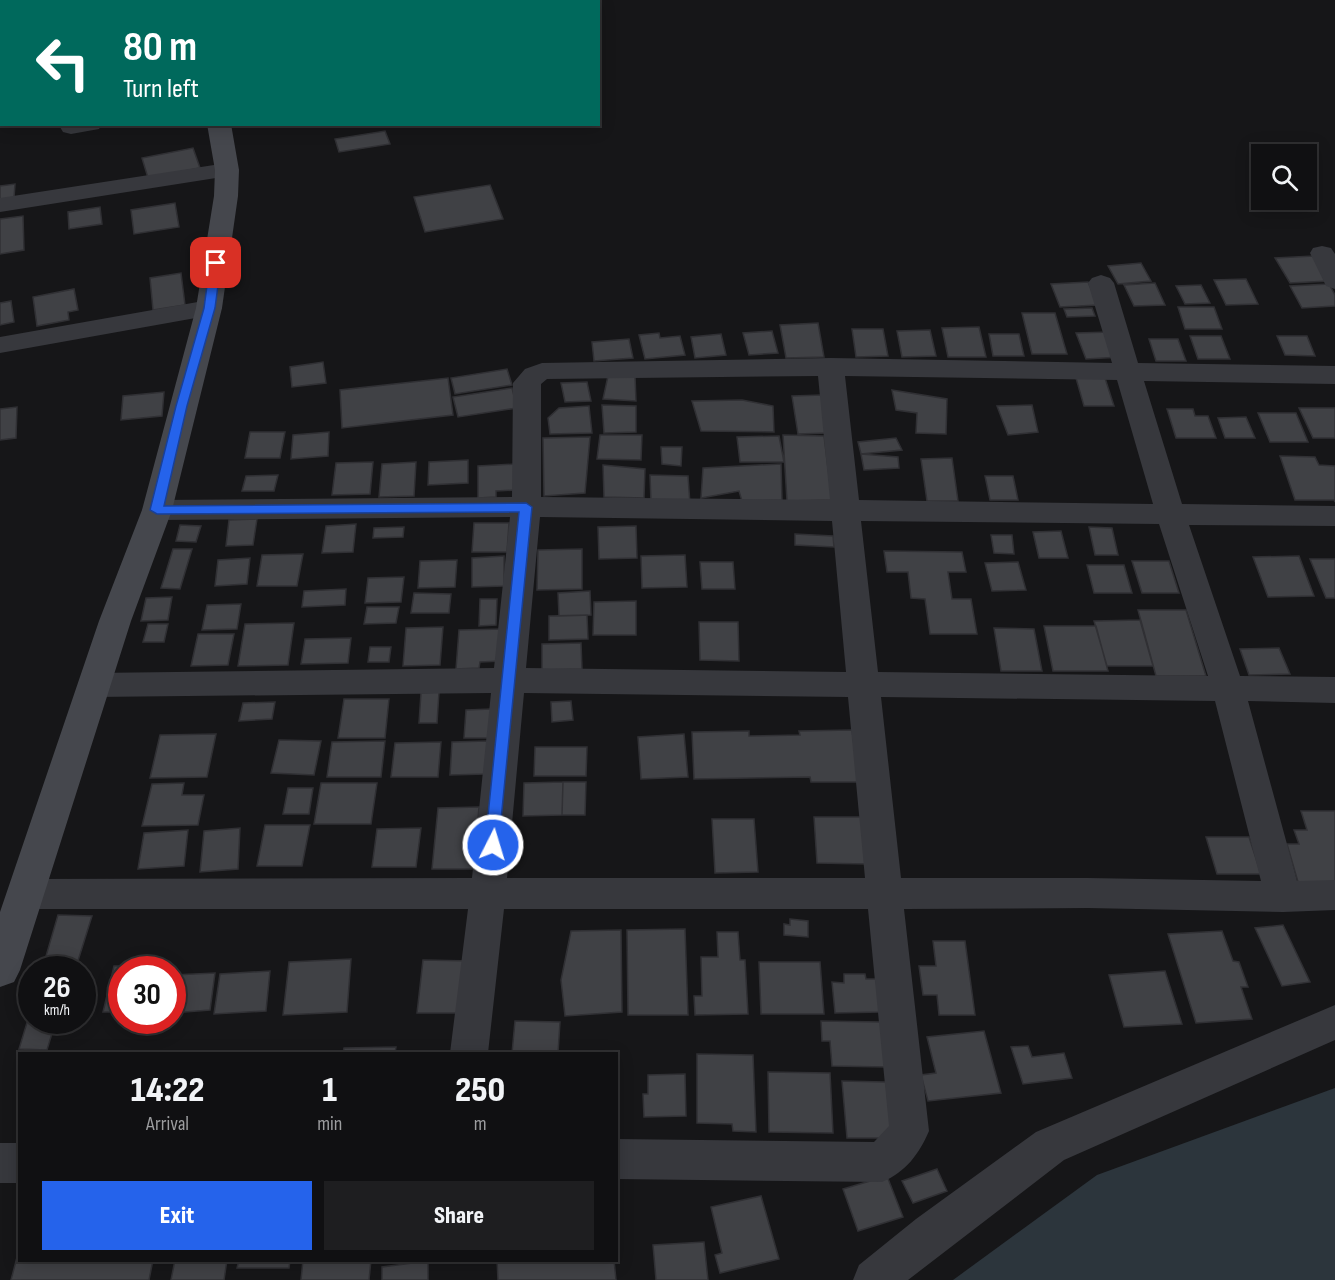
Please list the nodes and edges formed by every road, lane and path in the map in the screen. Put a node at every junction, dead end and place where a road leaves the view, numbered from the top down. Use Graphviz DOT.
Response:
graph roads {
  1 [pos="219,126"];
  2 [pos="227,170"];
  3 [pos="0,206"];
  4 [pos="1322,253"];
  5 [pos="1335,280"];
  6 [pos="1101,283"];
  7 [pos="209,308"];
  8 [pos="0,345"];
  9 [pos="831,367"];
  10 [pos="1130,372"];
  11 [pos="1335,375"];
  12 [pos="526,507"];
  13 [pos="157,510"];
  14 [pos="846,511"];
  15 [pos="1172,516"];
  16 [pos="1335,516"];
  17 [pos="508,680"];
  18 [pos="864,684"];
  19 [pos="94,685"];
  20 [pos="1228,688"];
  21 [pos="1335,690"];
  22 [pos="488,892"];
  23 [pos="26,894"];
  24 [pos="886,894"];
  25 [pos="1335,895"];
  26 [pos="1283,897"];
  27 [pos="0,970"];
  28 [pos="1335,1022"];
  29 [pos="469,1052"];
  30 [pos="618,1159"];
  31 [pos="0,1163"];
  32 [pos="18,1163"];
  33 [pos="874,1280"];
  1 -- 2 [label="main road"];
  2 -- 3 [label="street"];
  2 -- 7 [label="main road"];
  4 -- 5 [label="street"];
  6 -- 10 [label="street"];
  7 -- 8 [label="street"];
  7 -- 13 [label="main road"];
  9 -- 10 [label="street"];
  9 -- 12 [label="street"];
  9 -- 14 [label="street"];
  10 -- 11 [label="street"];
  10 -- 15 [label="street"];
  12 -- 13 [label="street"];
  12 -- 14 [label="street"];
  12 -- 17 [label="street"];
  13 -- 19 [label="main road"];
  14 -- 15 [label="street"];
  14 -- 18 [label="street"];
  15 -- 16 [label="street"];
  15 -- 20 [label="street"];
  17 -- 18 [label="street"];
  17 -- 19 [label="street"];
  17 -- 22 [label="street"];
  18 -- 20 [label="street"];
  18 -- 24 [label="street"];
  19 -- 23 [label="main road"];
  20 -- 21 [label="street"];
  20 -- 26 [label="street"];
  22 -- 23 [label="street"];
  22 -- 24 [label="street"];
  22 -- 29 [label="street"];
  23 -- 27 [label="main road"];
  24 -- 26 [label="street"];
  24 -- 30 [label="street"];
  25 -- 26 [label="street"];
  28 -- 33 [label="street"];
  31 -- 32 [label="street"];
}
